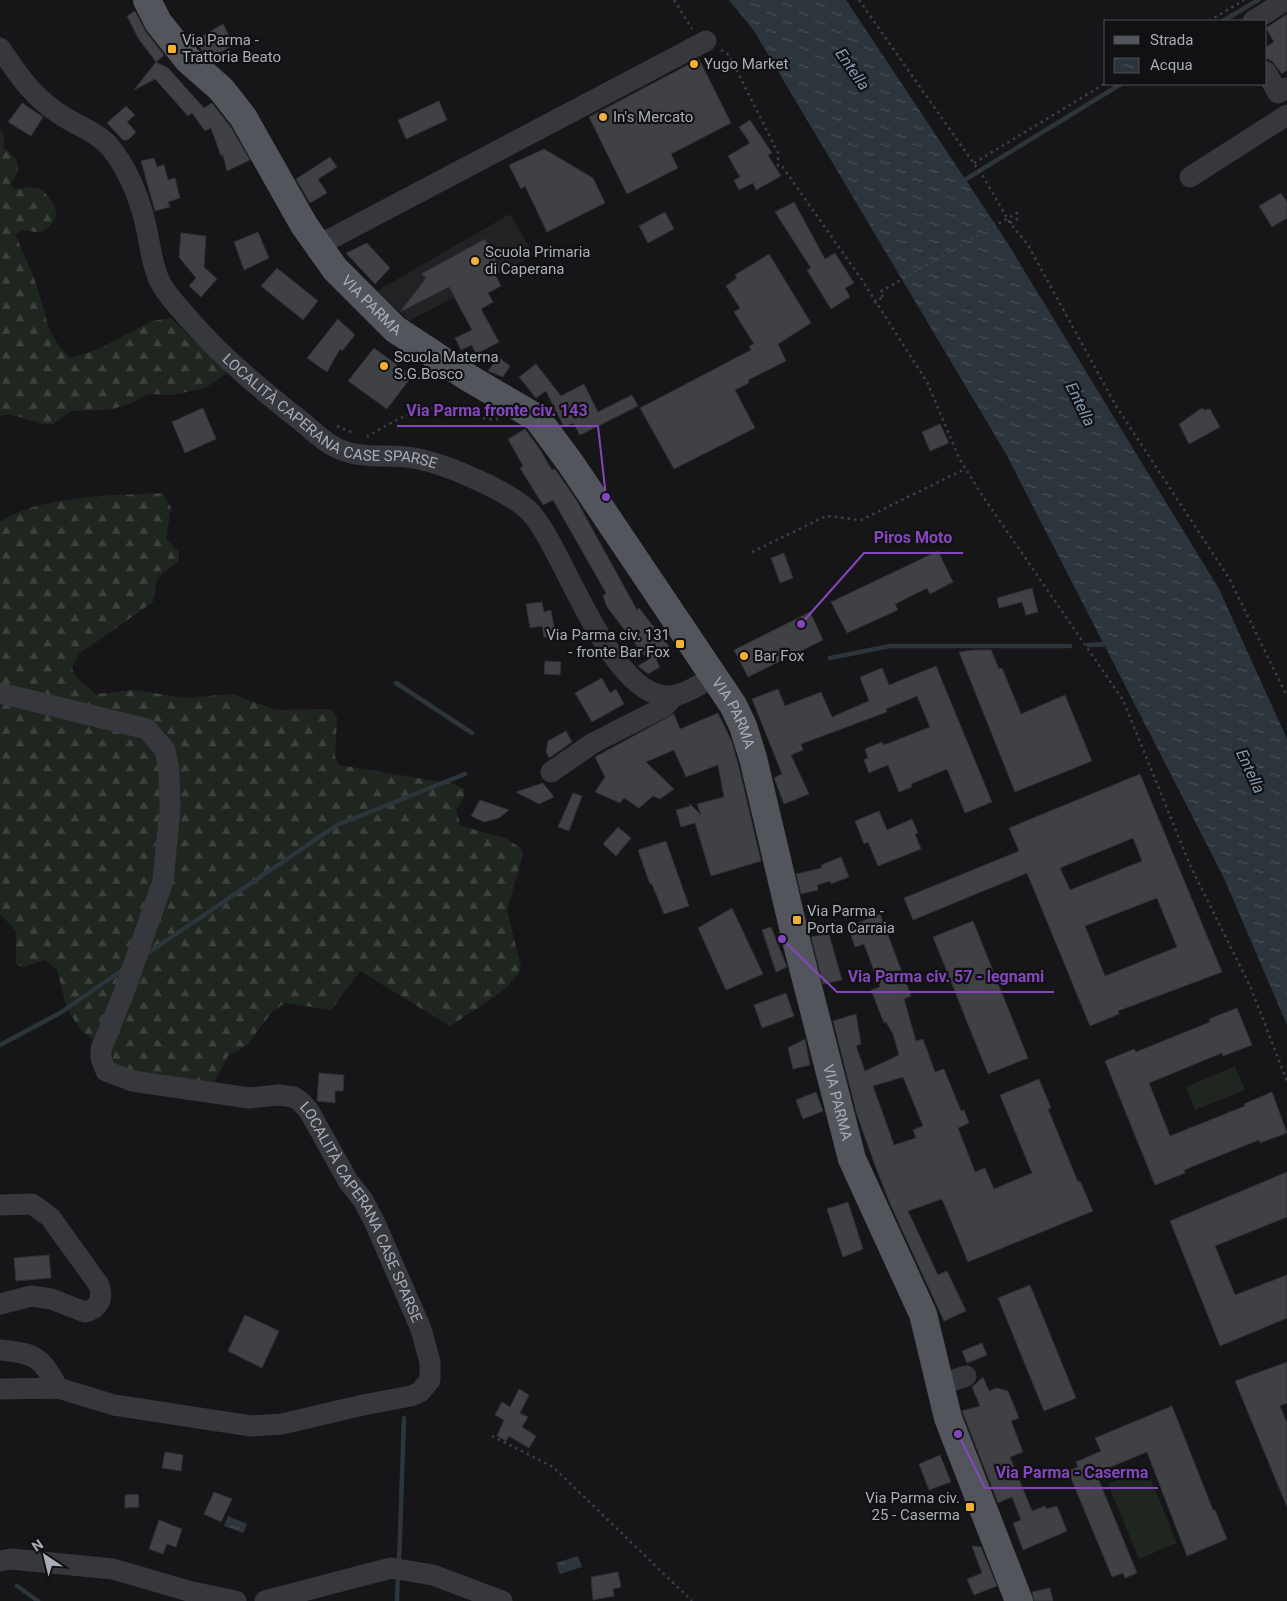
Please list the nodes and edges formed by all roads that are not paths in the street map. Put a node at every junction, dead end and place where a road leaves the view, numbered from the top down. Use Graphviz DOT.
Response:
graph roads {
  1 [pos="147,0"];
  2 [pos="1286,0"];
  3 [pos="1255,20"];
  4 [pos="706,41"];
  5 [pos="0,48"];
  6 [pos="1267,74"];
  7 [pos="1287,88"];
  8 [pos="1287,115"];
  9 [pos="1190,177"];
  10 [pos="317,246"];
  11 [pos="714,677"];
  12 [pos="0,693"];
  13 [pos="674,696"];
  14 [pos="550,772"];
  15 [pos="0,1205"];
  16 [pos="0,1304"];
  17 [pos="0,1350"];
  18 [pos="966,1376"];
  19 [pos="940,1385"];
  20 [pos="58,1388"];
  21 [pos="0,1389"];
  22 [pos="0,1561"];
  23 [pos="236,1601"];
  24 [pos="265,1601"];
  25 [pos="502,1601"];
  26 [pos="1019,1601"];
  1 -- 10 [label="main road, VIA PARMA"];
  2 -- 3 [label="street"];
  4 -- 10 [label="street"];
  5 -- 13 [label="street, LOCALITÀ CAPERANA CASE SPARSE"];
  6 -- 7 [label="street"];
  8 -- 9 [label="street"];
  10 -- 11 [label="main road, VIA PARMA"];
  11 -- 13 [label="street"];
  11 -- 19 [label="main road, VIA PARMA"];
  12 -- 20 [label="street, LOCALITÀ CAPERANA CASE SPARSE"];
  13 -- 14 [label="street"];
  15 -- 16 [label="street"];
  17 -- 20 [label="street"];
  18 -- 19 [label="street"];
  19 -- 26 [label="main road, VIA PARMA"];
  20 -- 21 [label="street, LOCALITÀ CAPERANA CASE SPARSE"];
  22 -- 23 [label="street"];
  24 -- 25 [label="street"];
}
